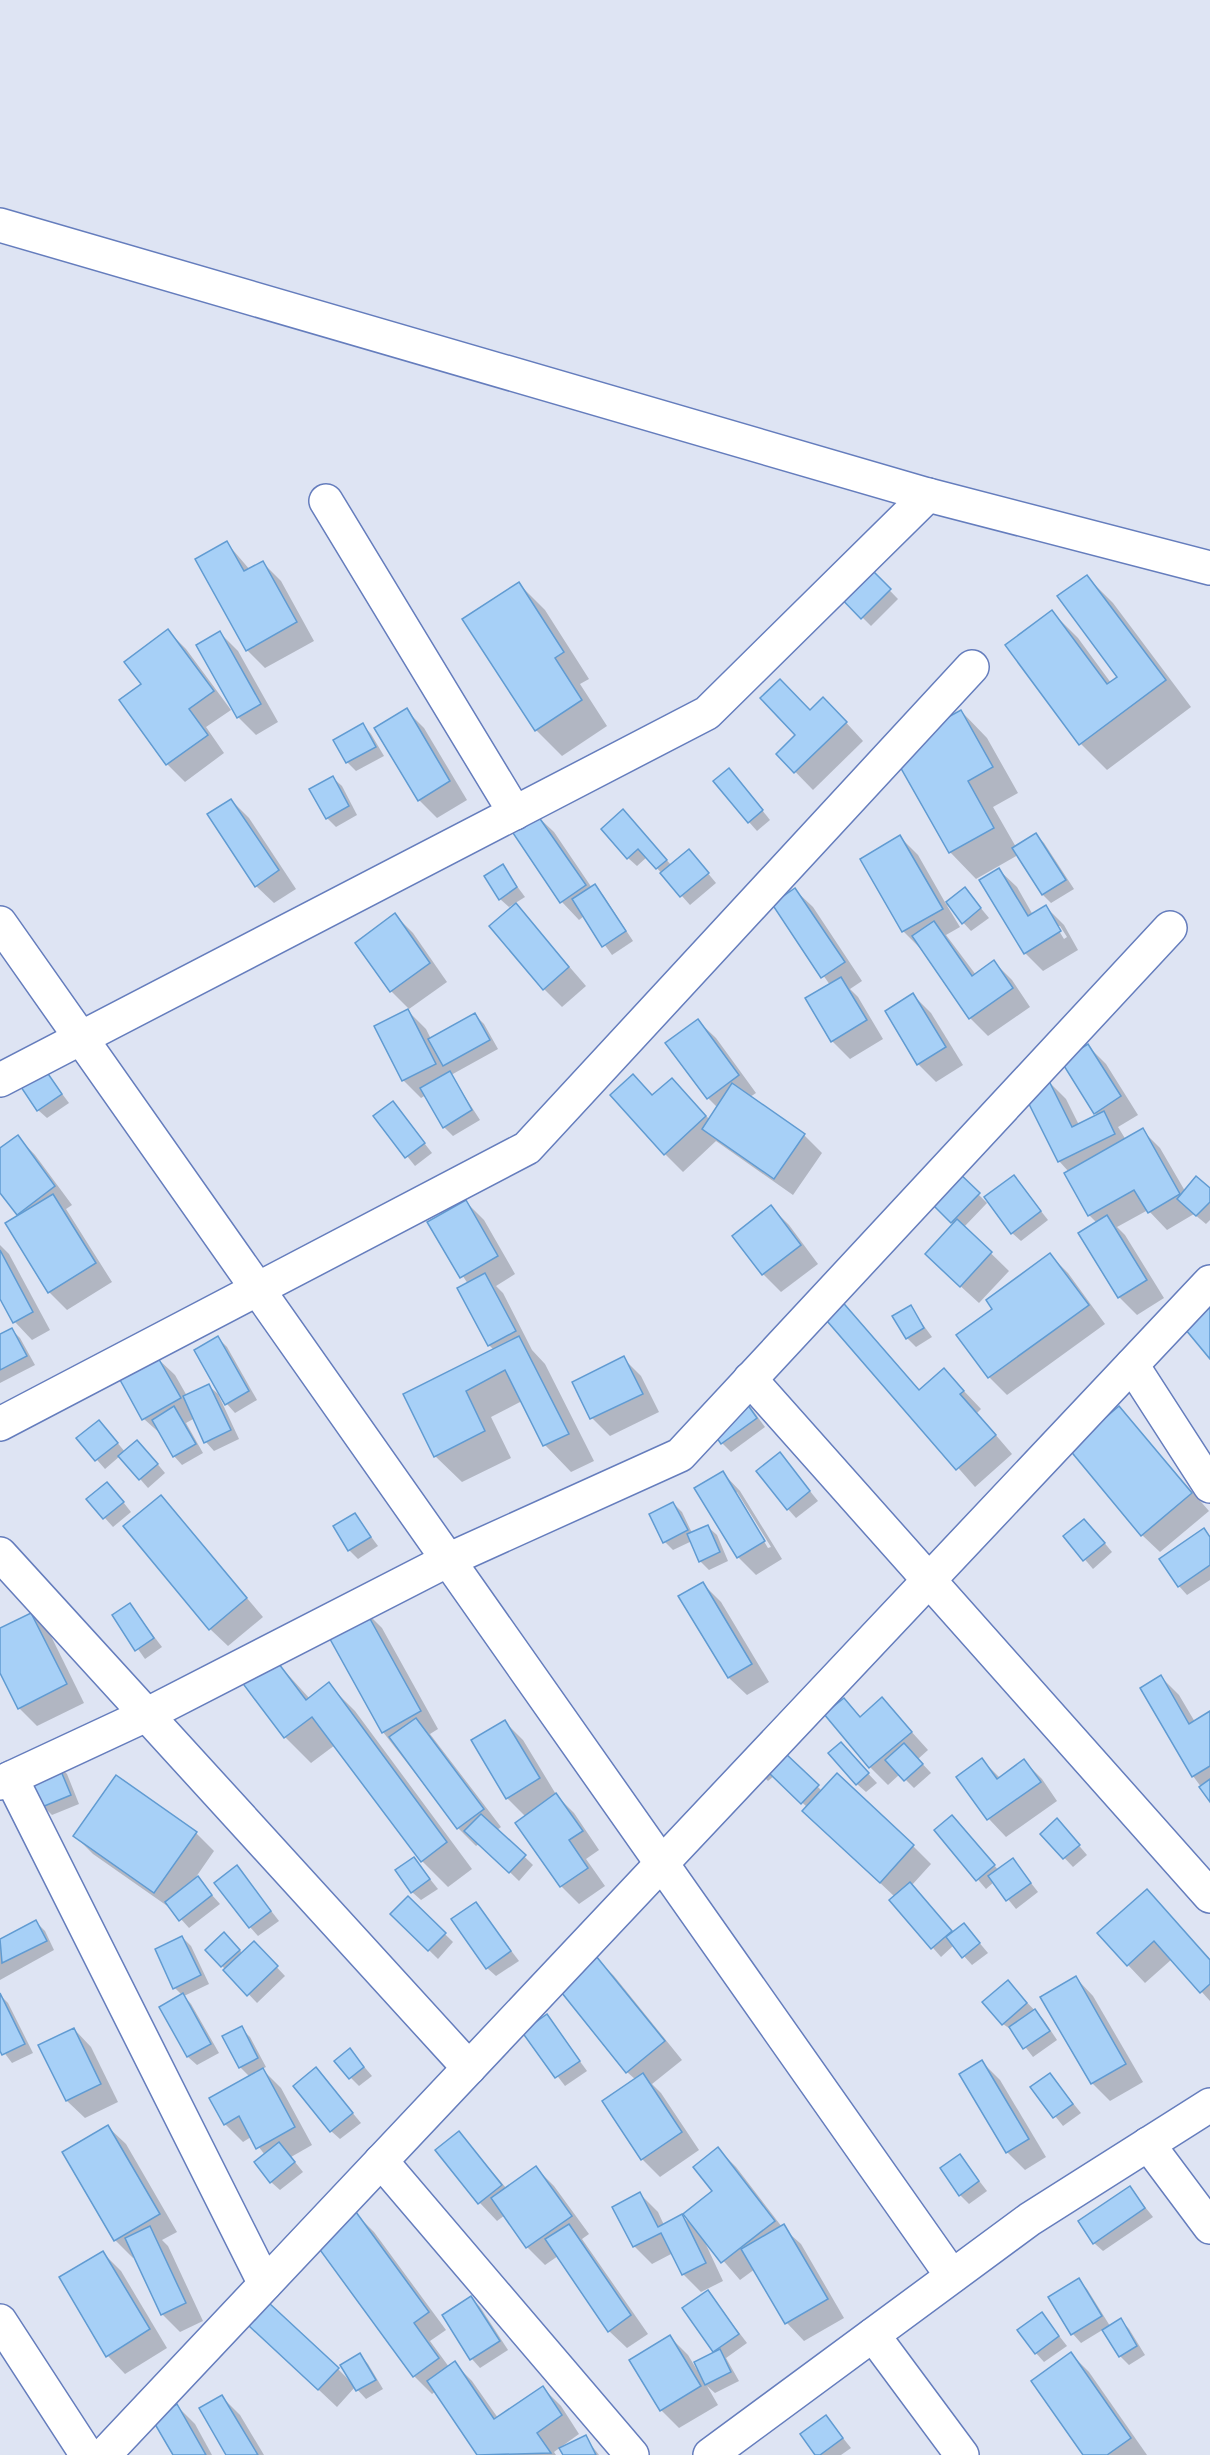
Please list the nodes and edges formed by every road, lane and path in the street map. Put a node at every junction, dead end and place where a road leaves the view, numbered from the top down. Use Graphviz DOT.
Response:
graph roads {
  1 [pos="0,225"];
  2 [pos="928,495"];
  3 [pos="326,501"];
  4 [pos="1210,568"];
  5 [pos="972,667"];
  6 [pos="515,813"];
  7 [pos="0,923"];
  8 [pos="1170,928"];
  9 [pos="81,1038"];
  10 [pos="0,1080"];
  11 [pos="1210,1282"];
  12 [pos="258,1290"];
  13 [pos="1132,1365"];
  14 [pos="750,1379"];
  15 [pos="0,1424"];
  16 [pos="1210,1486"];
  17 [pos="0,1554"];
  18 [pos="448,1560"];
  19 [pos="929,1580"];
  20 [pos="146,1715"];
  21 [pos="5,1780"];
  22 [pos="661,1863"];
  23 [pos="1210,1896"];
  24 [pos="469,2068"];
  25 [pos="1210,2105"];
  26 [pos="1148,2144"];
  27 [pos="381,2161"];
  28 [pos="1210,2227"];
  29 [pos="952,2276"];
  30 [pos="265,2283"];
  31 [pos="0,2320"];
  32 [pos="873,2335"];
  33 [pos="87,2455"];
  34 [pos="104,2455"];
  35 [pos="632,2455"];
  36 [pos="710,2455"];
  37 [pos="962,2455"];
  1 -- 2 [label="street"];
  2 -- 4 [label="street"];
  2 -- 6 [label="street"];
  3 -- 6 [label="street"];
  5 -- 12 [label="street"];
  6 -- 9 [label="street"];
  7 -- 9 [label="street"];
  8 -- 14 [label="street"];
  9 -- 10 [label="street"];
  9 -- 12 [label="street"];
  11 -- 13 [label="street"];
  12 -- 15 [label="street"];
  12 -- 18 [label="street"];
  13 -- 16 [label="street"];
  13 -- 19 [label="street"];
  14 -- 18 [label="street"];
  14 -- 19 [label="street"];
  17 -- 20 [label="street"];
  18 -- 20 [label="street"];
  18 -- 22 [label="street"];
  19 -- 22 [label="street"];
  19 -- 23 [label="street"];
  20 -- 21 [label="street"];
  20 -- 24 [label="street"];
  21 -- 30 [label="street"];
  22 -- 24 [label="street"];
  22 -- 29 [label="street"];
  24 -- 27 [label="street"];
  25 -- 26 [label="street"];
  26 -- 28 [label="street"];
  26 -- 29 [label="street"];
  27 -- 30 [label="street"];
  27 -- 35 [label="street"];
  29 -- 32 [label="street"];
  30 -- 34 [label="street"];
  31 -- 33 [label="street"];
  32 -- 36 [label="street"];
  32 -- 37 [label="street"];
}
